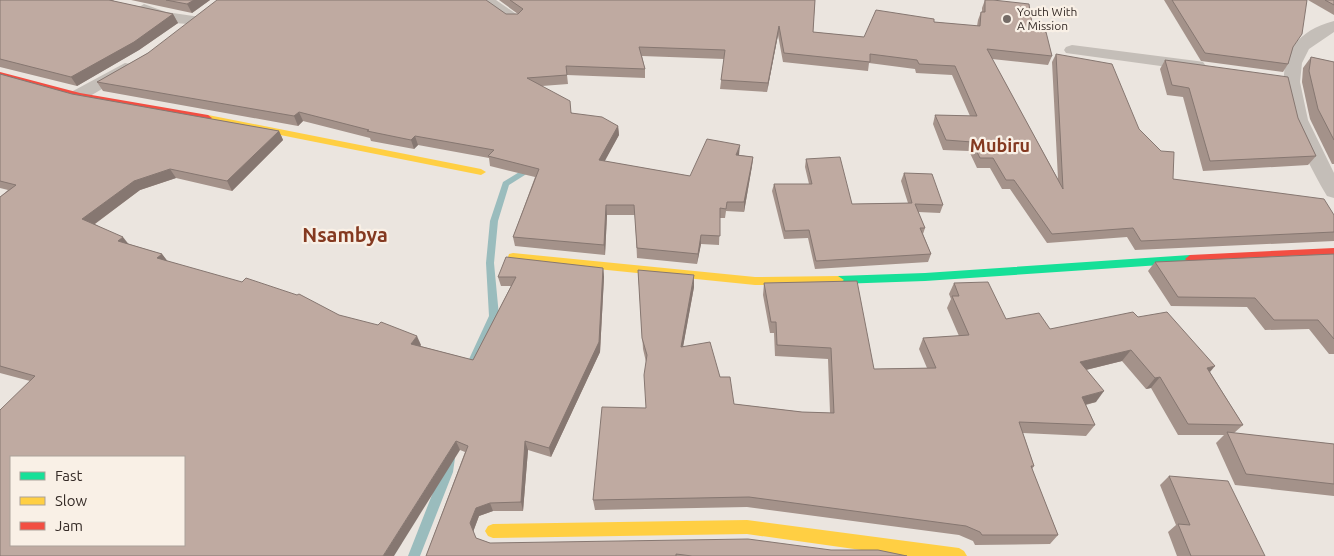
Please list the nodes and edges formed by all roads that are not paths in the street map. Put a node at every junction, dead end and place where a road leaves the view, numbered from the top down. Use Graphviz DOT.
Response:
graph roads {
  1 [pos="486,0"];
  2 [pos="129,6"];
  3 [pos="209,9"];
  4 [pos="514,18"];
  5 [pos="195,20"];
  6 [pos="1334,26"];
  7 [pos="180,32"];
  8 [pos="1072,50"];
  9 [pos="138,61"];
  10 [pos="1218,69"];
  11 [pos="0,74"];
  12 [pos="79,95"];
  13 [pos="481,172"];
  14 [pos="1334,191"];
  15 [pos="1334,252"];
  16 [pos="513,257"];
  17 [pos="493,531"];
  18 [pos="959,556"];
  1 -- 4 [label="street"];
  2 -- 5 [label="street"];
  3 -- 5 [label="street"];
  5 -- 7 [label="street"];
  6 -- 14 [label="street"];
  8 -- 10 [label="street"];
  9 -- 12 [label="street"];
  11 -- 12 [label="street"];
  12 -- 13 [label="street"];
  15 -- 16 [label="street"];
  17 -- 18 [label="street"];
}
